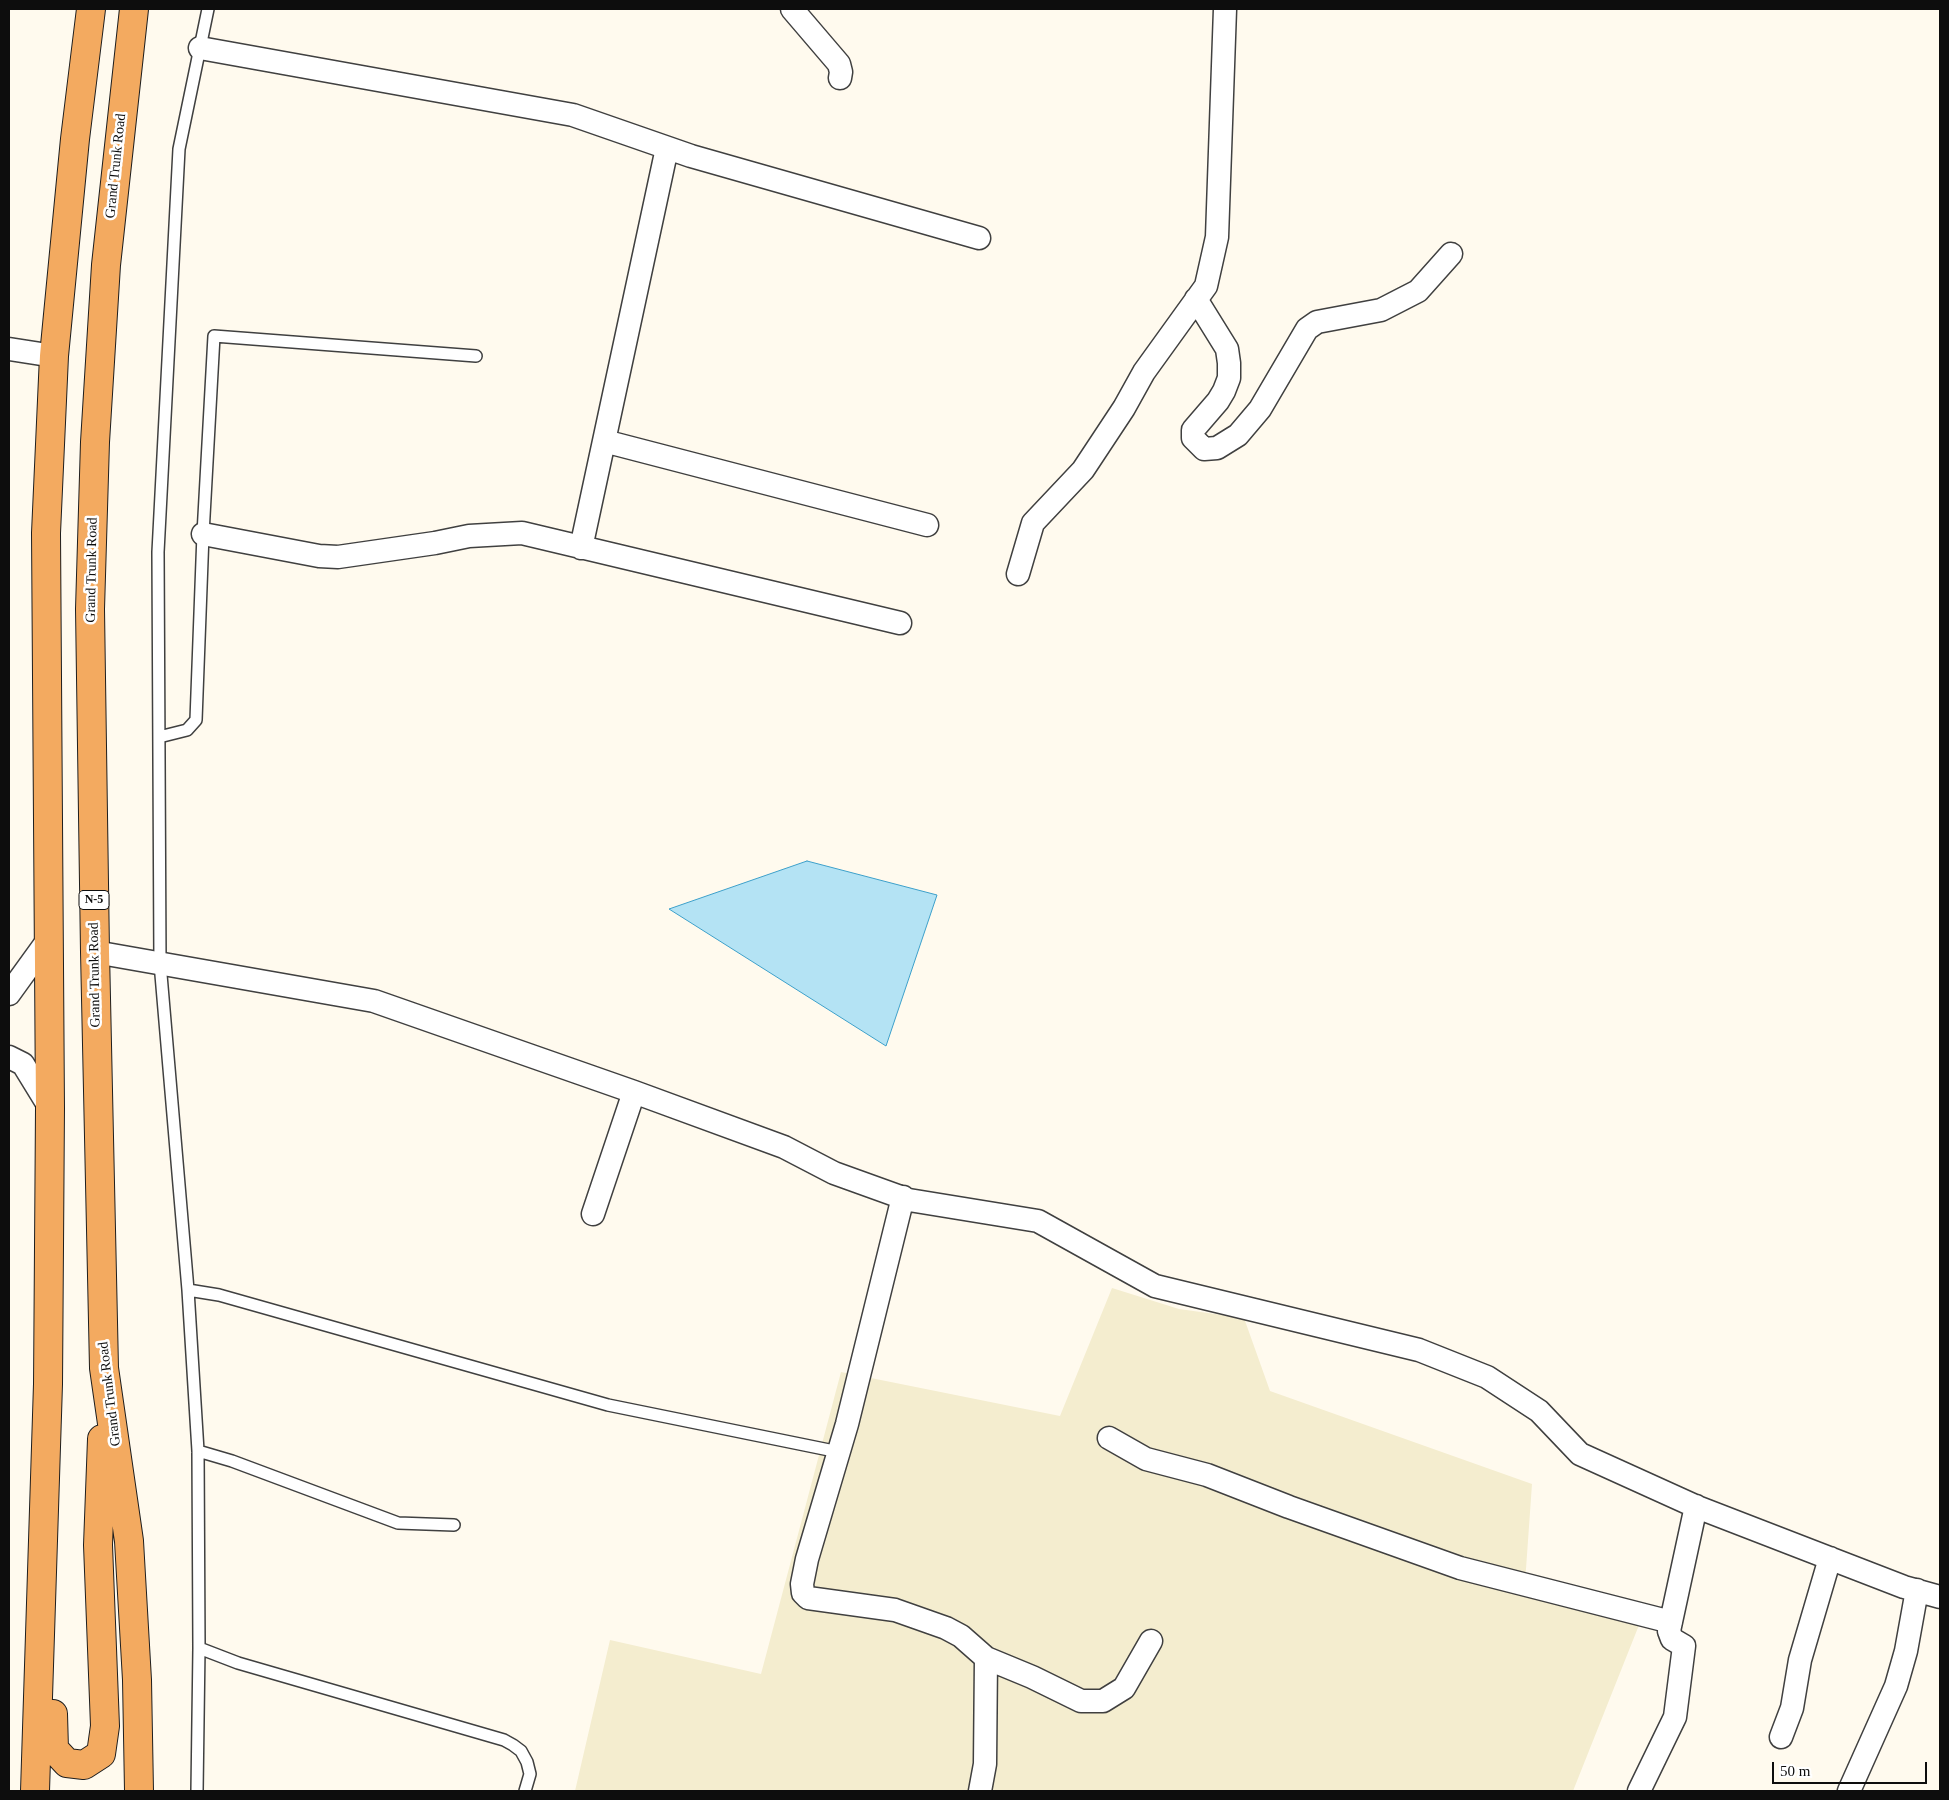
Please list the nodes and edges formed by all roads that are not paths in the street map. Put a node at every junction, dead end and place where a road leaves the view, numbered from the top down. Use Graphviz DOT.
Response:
graph roads {
  1 [pos="91,9"];
  2 [pos="134,9"];
  3 [pos="208,9"];
  4 [pos="792,9"];
  5 [pos="1225,9"];
  6 [pos="200,48"];
  7 [pos="840,78"];
  8 [pos="668,148"];
  9 [pos="979,238"];
  10 [pos="1451,254"];
  11 [pos="1196,299"];
  12 [pos="9,349"];
  13 [pos="54,356"];
  14 [pos="476,356"];
  15 [pos="604,441"];
  16 [pos="927,525"];
  17 [pos="203,534"];
  18 [pos="581,548"];
  19 [pos="1018,574"];
  20 [pos="900,623"];
  21 [pos="159,737"];
  22 [pos="48,940"];
  23 [pos="94,952"];
  24 [pos="160,963"];
  25 [pos="9,994"];
  26 [pos="9,1057"];
  27 [pos="634,1092"];
  28 [pos="50,1108"];
  29 [pos="903,1197"];
  30 [pos="594,1214"];
  31 [pos="188,1290"];
  32 [pos="104,1368"];
  33 [pos="48,1384"];
  34 [pos="1109,1438"];
  35 [pos="198,1451"];
  36 [pos="839,1452"];
  37 [pos="1696,1506"];
  38 [pos="454,1525"];
  39 [pos="1830,1558"];
  40 [pos="1917,1590"];
  41 [pos="1940,1597"];
  42 [pos="1671,1622"];
  43 [pos="1151,1641"];
  44 [pos="199,1648"];
  45 [pos="986,1658"];
  46 [pos="1782,1737"];
  47 [pos="35,1791"];
  48 [pos="140,1791"];
  49 [pos="197,1791"];
  50 [pos="525,1791"];
  51 [pos="980,1791"];
  52 [pos="1639,1791"];
  53 [pos="1850,1791"];
  1 -- 13 [label="highway"];
  2 -- 23 [label="highway, Grand Trunk Road / N-5"];
  3 -- 6 [label="lane"];
  4 -- 7 [label="street"];
  5 -- 11 [label="street"];
  6 -- 8 [label="street"];
  6 -- 21 [label="lane"];
  8 -- 9 [label="street"];
  8 -- 15 [label="street"];
  10 -- 11 [label="street"];
  11 -- 19 [label="street"];
  12 -- 13 [label="street"];
  13 -- 22 [label="highway"];
  14 -- 17 [label="lane"];
  15 -- 16 [label="street"];
  15 -- 18 [label="street"];
  17 -- 18 [label="street"];
  17 -- 21 [label="lane"];
  18 -- 20 [label="street"];
  21 -- 24 [label="lane"];
  22 -- 25 [label="street"];
  22 -- 28 [label="highway"];
  23 -- 24 [label="street"];
  23 -- 32 [label="highway, Grand Trunk Road / N-5"];
  24 -- 27 [label="street"];
  24 -- 31 [label="lane"];
  26 -- 28 [label="street"];
  27 -- 29 [label="street"];
  27 -- 30 [label="street"];
  28 -- 33 [label="highway"];
  29 -- 36 [label="street"];
  29 -- 37 [label="street"];
  31 -- 35 [label="lane"];
  31 -- 36 [label="lane"];
  32 -- 33 [label="highway"];
  32 -- 48 [label="highway, Grand Trunk Road / N-5"];
  33 -- 47 [label="highway"];
  34 -- 42 [label="street"];
  35 -- 38 [label="lane"];
  35 -- 44 [label="lane"];
  36 -- 45 [label="street"];
  37 -- 39 [label="street"];
  37 -- 42 [label="street"];
  39 -- 40 [label="street"];
  39 -- 46 [label="street"];
  40 -- 41 [label="street"];
  40 -- 53 [label="street"];
  42 -- 52 [label="street"];
  43 -- 45 [label="street"];
  44 -- 49 [label="lane"];
  44 -- 50 [label="lane"];
  45 -- 51 [label="street"];
}
